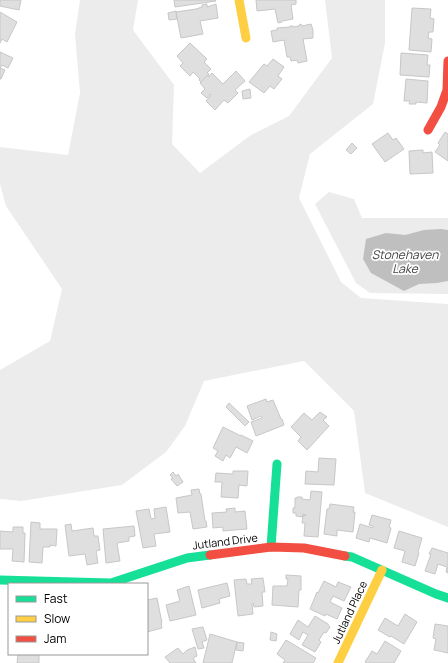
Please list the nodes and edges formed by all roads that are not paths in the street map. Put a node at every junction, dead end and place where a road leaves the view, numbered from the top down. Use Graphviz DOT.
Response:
graph roads {
  1 [pos="239,0"];
  2 [pos="246,38"];
  3 [pos="448,61"];
  4 [pos="428,130"];
  5 [pos="277,464"];
  6 [pos="271,547"];
  7 [pos="382,570"];
  8 [pos="0,580"];
  9 [pos="448,598"];
  10 [pos="338,663"];
  1 -- 2 [label="street"];
  3 -- 4 [label="street"];
  5 -- 6 [label="street"];
  6 -- 7 [label="street, Jutland Drive"];
  6 -- 8 [label="street, Jutland Drive"];
  7 -- 9 [label="street, Jutland Drive"];
  7 -- 10 [label="street, Jutland Place"];
}
